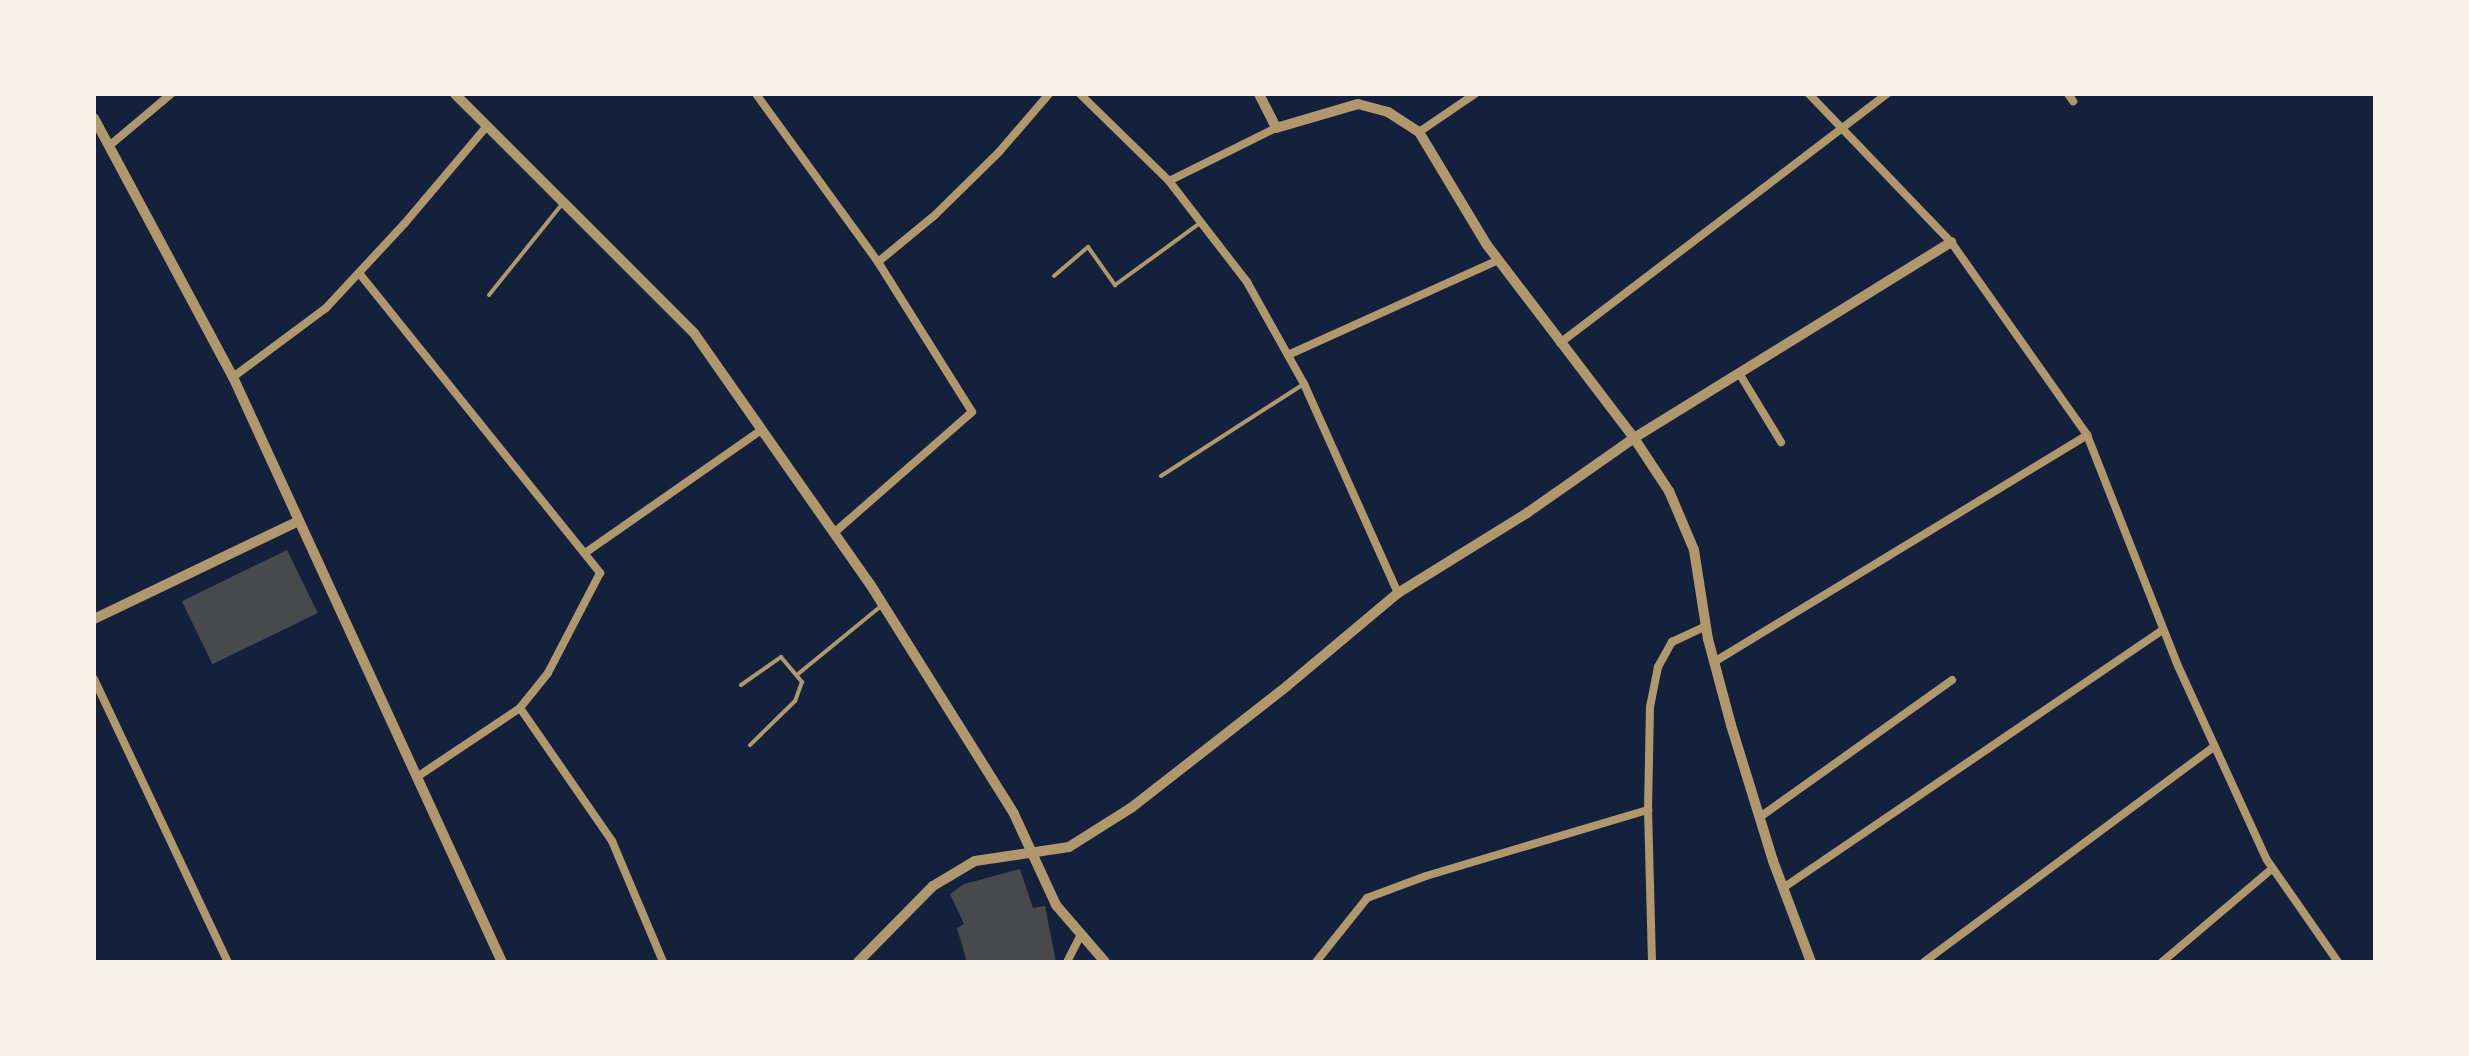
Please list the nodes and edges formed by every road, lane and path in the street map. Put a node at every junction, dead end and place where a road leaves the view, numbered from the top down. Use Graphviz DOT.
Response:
graph roads {
  1 [pos="171,94"];
  2 [pos="756,94"];
  3 [pos="1049,94"];
  4 [pos="1080,94"];
  5 [pos="1259,94"];
  6 [pos="1475,94"];
  7 [pos="1809,94"];
  8 [pos="1887,94"];
  9 [pos="457,95"];
  10 [pos="94,118"];
  11 [pos="487,126"];
  12 [pos="1276,128"];
  13 [pos="1840,129"];
  14 [pos="1419,132"];
  15 [pos="109,146"];
  16 [pos="1169,181"];
  17 [pos="563,203"];
  18 [pos="1202,222"];
  19 [pos="1951,242"];
  20 [pos="1498,260"];
  21 [pos="878,262"];
  22 [pos="359,273"];
  23 [pos="1054,276"];
  24 [pos="489,295"];
  25 [pos="1560,343"];
  26 [pos="1288,355"];
  27 [pos="1739,373"];
  28 [pos="233,377"];
  29 [pos="1304,384"];
  30 [pos="761,430"];
  31 [pos="2087,435"];
  32 [pos="1634,438"];
  33 [pos="1781,442"];
  34 [pos="1161,476"];
  35 [pos="299,521"];
  36 [pos="835,532"];
  37 [pos="585,553"];
  38 [pos="1398,593"];
  39 [pos="883,604"];
  40 [pos="94,619"];
  41 [pos="1706,626"];
  42 [pos="2163,630"];
  43 [pos="1714,662"];
  44 [pos="797,675"];
  45 [pos="94,679"];
  46 [pos="1952,680"];
  47 [pos="741,685"];
  48 [pos="520,708"];
  49 [pos="750,745"];
  50 [pos="2215,746"];
  51 [pos="417,777"];
  52 [pos="1648,810"];
  53 [pos="1760,817"];
  54 [pos="1033,850"];
  55 [pos="2273,868"];
  56 [pos="1783,888"];
  57 [pos="1080,936"];
  58 [pos="228,962"];
  59 [pos="502,962"];
  60 [pos="663,962"];
  61 [pos="858,962"];
  62 [pos="1067,962"];
  63 [pos="1105,962"];
  64 [pos="1316,962"];
  65 [pos="1652,962"];
  66 [pos="1811,962"];
  67 [pos="1924,962"];
  68 [pos="2162,962"];
  69 [pos="2338,962"];
  1 -- 15 [label="street"];
  2 -- 21 [label="street"];
  3 -- 21 [label="street"];
  4 -- 16 [label="street"];
  5 -- 12 [label="street"];
  6 -- 14 [label="street"];
  7 -- 13 [label="street"];
  8 -- 13 [label="street"];
  9 -- 11 [label="street"];
  10 -- 15 [label="street"];
  11 -- 17 [label="street"];
  11 -- 22 [label="street"];
  12 -- 14 [label="street"];
  12 -- 16 [label="street"];
  13 -- 19 [label="street"];
  13 -- 25 [label="street"];
  14 -- 20 [label="street"];
  15 -- 28 [label="street"];
  16 -- 18 [label="street"];
  17 -- 24 [label="lane"];
  17 -- 30 [label="street"];
  18 -- 23 [label="lane"];
  18 -- 26 [label="street"];
  19 -- 27 [label="street"];
  19 -- 31 [label="street"];
  20 -- 25 [label="street"];
  20 -- 26 [label="street"];
  21 -- 36 [label="street"];
  22 -- 28 [label="street"];
  22 -- 37 [label="street"];
  25 -- 32 [label="street"];
  26 -- 29 [label="street"];
  27 -- 32 [label="street"];
  27 -- 33 [label="street"];
  28 -- 35 [label="street"];
  29 -- 34 [label="lane"];
  29 -- 38 [label="street"];
  30 -- 36 [label="street"];
  30 -- 37 [label="street"];
  31 -- 42 [label="street"];
  31 -- 43 [label="street"];
  32 -- 38 [label="street"];
  32 -- 41 [label="street"];
  35 -- 40 [label="street"];
  35 -- 51 [label="street"];
  36 -- 39 [label="street"];
  37 -- 48 [label="street"];
  38 -- 54 [label="street"];
  39 -- 44 [label="lane"];
  39 -- 54 [label="street"];
  41 -- 43 [label="street"];
  41 -- 52 [label="street"];
  42 -- 50 [label="street"];
  42 -- 56 [label="street"];
  43 -- 53 [label="street"];
  44 -- 47 [label="lane"];
  44 -- 49 [label="lane"];
  45 -- 58 [label="street"];
  46 -- 53 [label="street"];
  48 -- 51 [label="street"];
  48 -- 60 [label="street"];
  50 -- 55 [label="street"];
  50 -- 67 [label="street"];
  51 -- 59 [label="street"];
  52 -- 64 [label="street"];
  52 -- 65 [label="street"];
  53 -- 56 [label="street"];
  54 -- 57 [label="street"];
  54 -- 61 [label="street"];
  55 -- 68 [label="street"];
  55 -- 69 [label="street"];
  56 -- 66 [label="street"];
  57 -- 62 [label="street"];
  57 -- 63 [label="street"];
}
